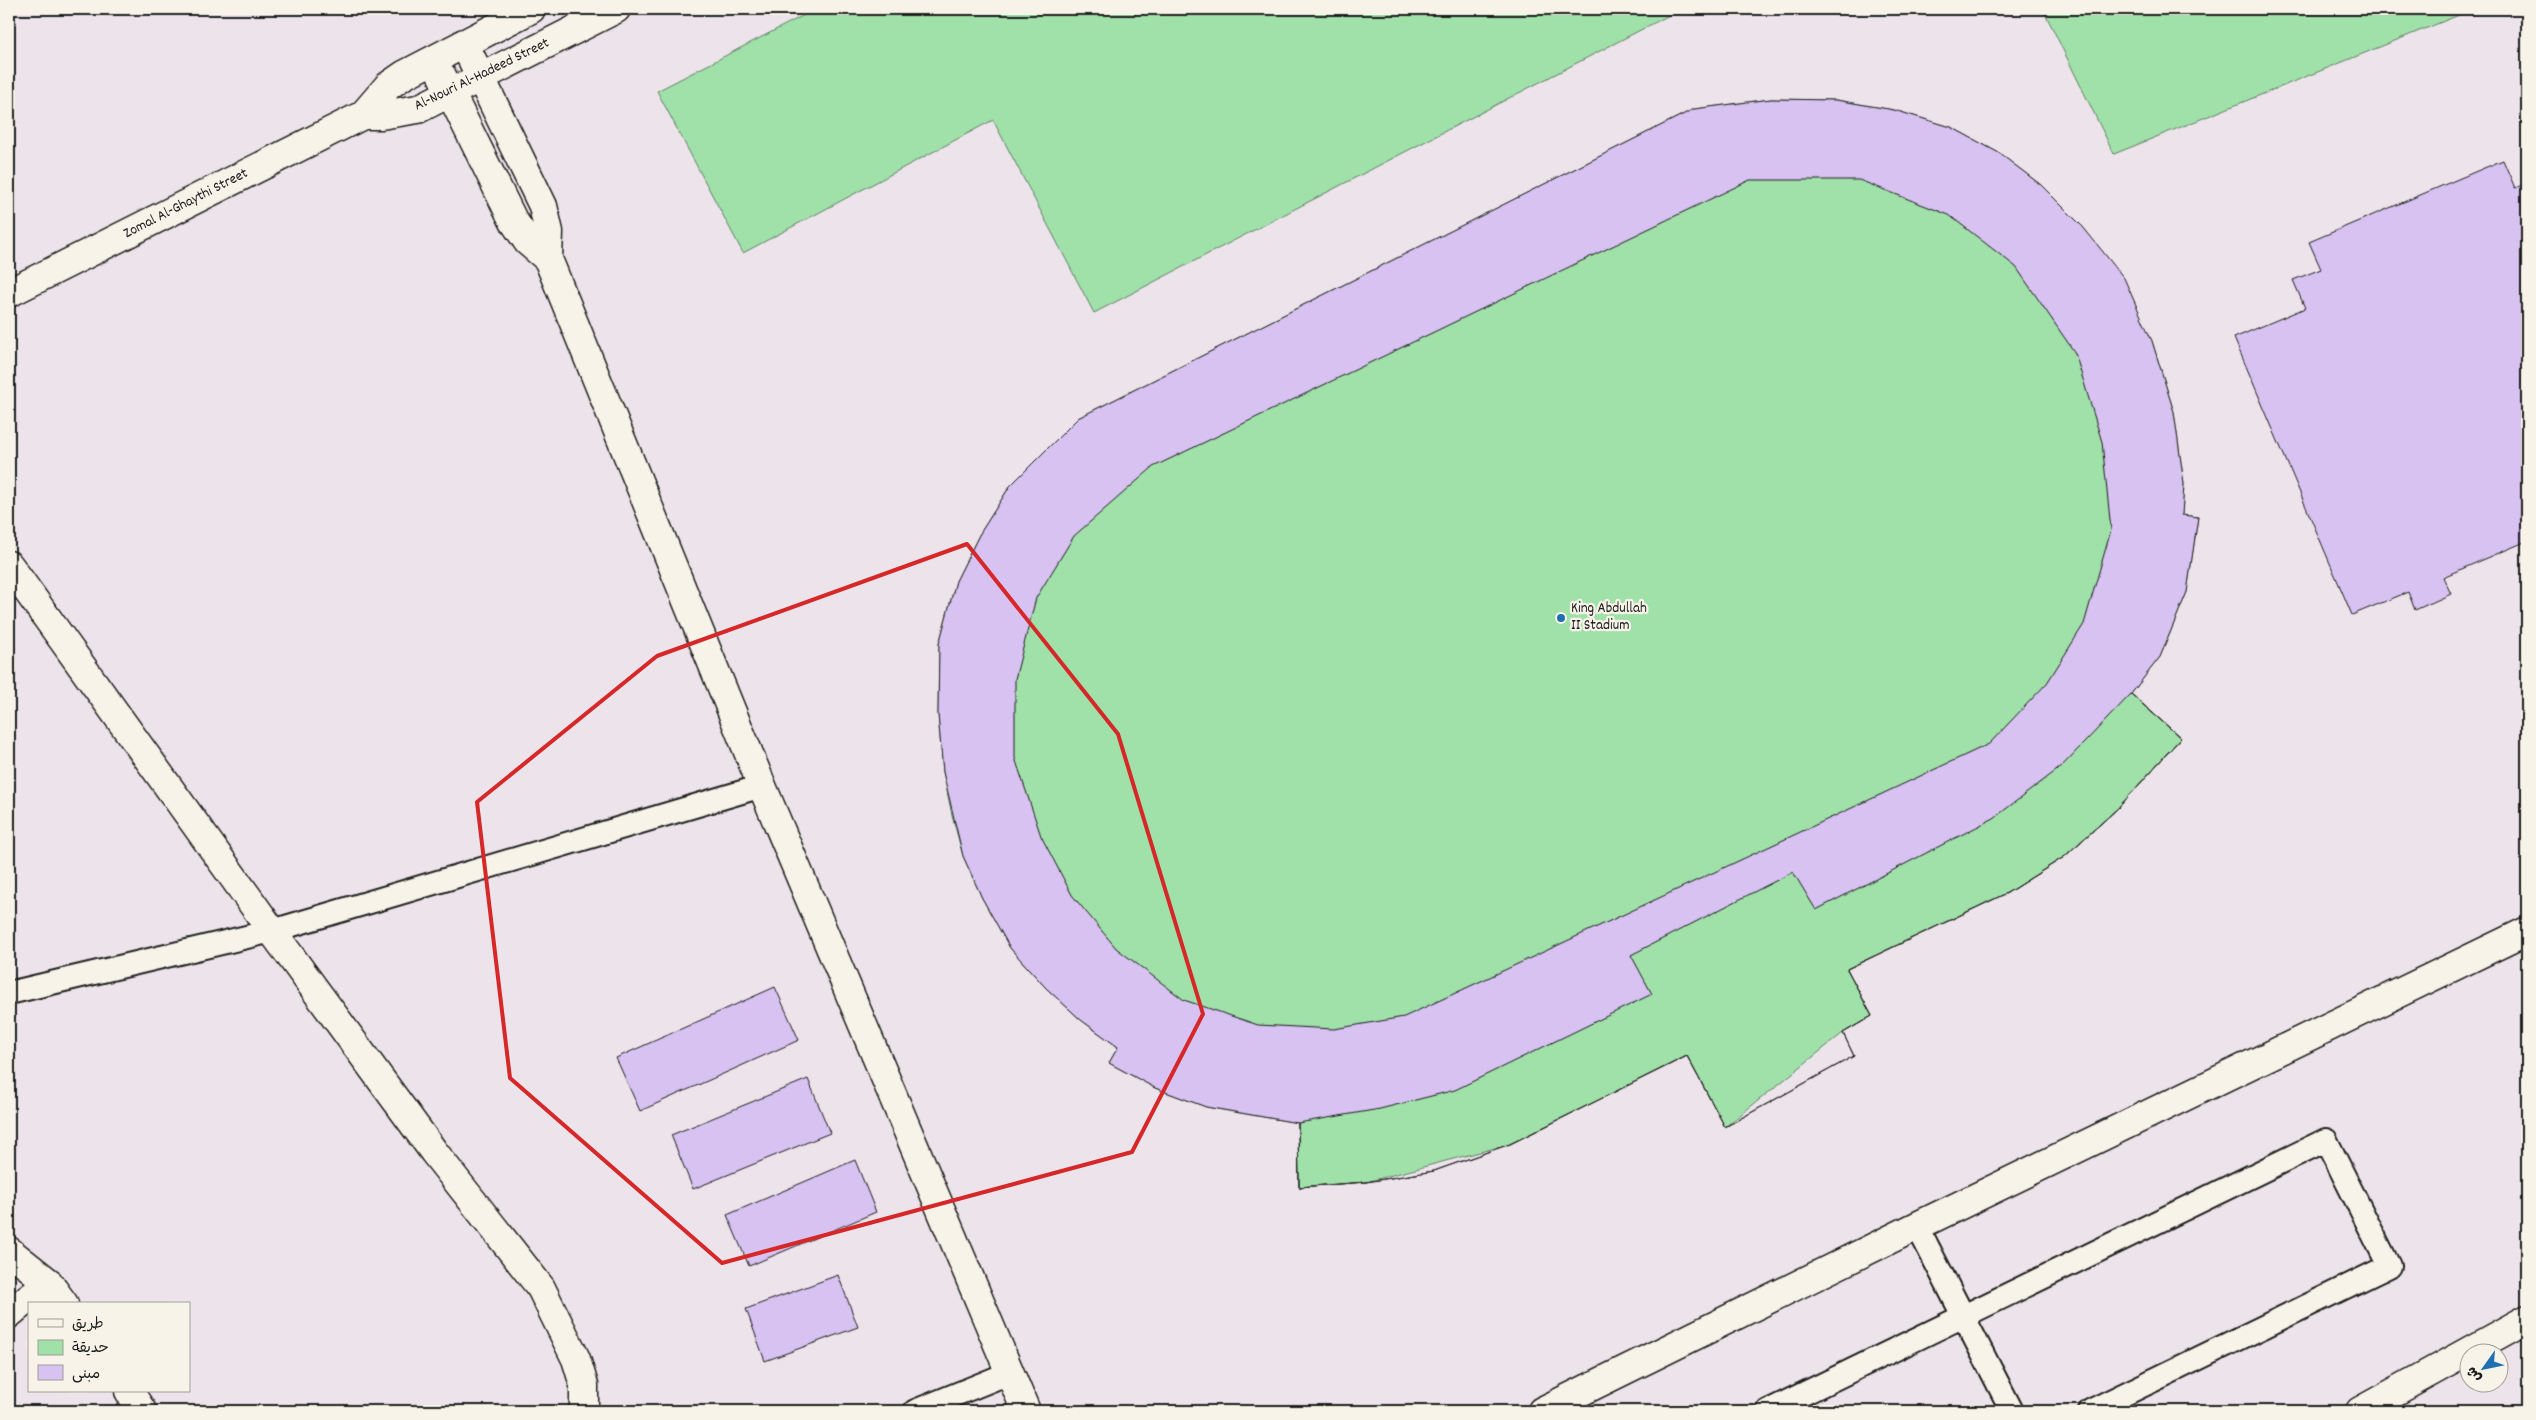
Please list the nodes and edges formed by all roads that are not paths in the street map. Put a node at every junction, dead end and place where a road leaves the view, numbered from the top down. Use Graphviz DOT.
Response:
graph roads {
  1 [pos="531,9"];
  2 [pos="616,9"];
  3 [pos="464,43"];
  4 [pos="434,58"];
  5 [pos="481,78"];
  6 [pos="450,93"];
  7 [pos="363,115"];
  8 [pos="548,259"];
  9 [pos="9,293"];
  10 [pos="9,565"];
  11 [pos="762,786"];
  12 [pos="272,931"];
  13 [pos="2527,931"];
  14 [pos="9,993"];
  15 [pos="1917,1226"];
  16 [pos="9,1251"];
  17 [pos="48,1282"];
  18 [pos="63,1302"];
  19 [pos="9,1314"];
  20 [pos="1963,1316"];
  21 [pos="2527,1319"];
  22 [pos="1009,1373"];
  23 [pos="130,1392"];
  24 [pos="142,1411"];
  25 [pos="584,1411"];
  26 [pos="915,1411"];
  27 [pos="1026,1411"];
  28 [pos="1542,1411"];
  29 [pos="1768,1411"];
  30 [pos="2012,1411"];
  31 [pos="2090,1411"];
  32 [pos="2360,1411"];
  1 -- 3 [label="street"];
  2 -- 5 [label="street, Al-Nouri Al-Hadeed Street"];
  3 -- 4 [label="street"];
  3 -- 5 [label="street"];
  4 -- 6 [label="street"];
  4 -- 7 [label="street"];
  5 -- 6 [label="street, Al-Nouri Al-Hadeed Street"];
  5 -- 8 [label="street"];
  6 -- 7 [label="street, Al-Nouri Al-Hadeed Street"];
  6 -- 8 [label="street"];
  7 -- 9 [label="street, Zomal Al-Ghaythi Street"];
  8 -- 11 [label="street"];
  10 -- 12 [label="street"];
  11 -- 12 [label="lane"];
  11 -- 22 [label="street"];
  12 -- 14 [label="lane"];
  12 -- 25 [label="street"];
  13 -- 15 [label="street"];
  15 -- 20 [label="lane"];
  15 -- 28 [label="street"];
  16 -- 17 [label="street"];
  17 -- 18 [label="street"];
  17 -- 19 [label="street"];
  20 -- 29 [label="lane"];
  20 -- 30 [label="lane"];
  20 -- 31 [label="lane"];
  21 -- 32 [label="street"];
  22 -- 26 [label="lane"];
  22 -- 27 [label="street"];
  23 -- 24 [label="street"];
}
